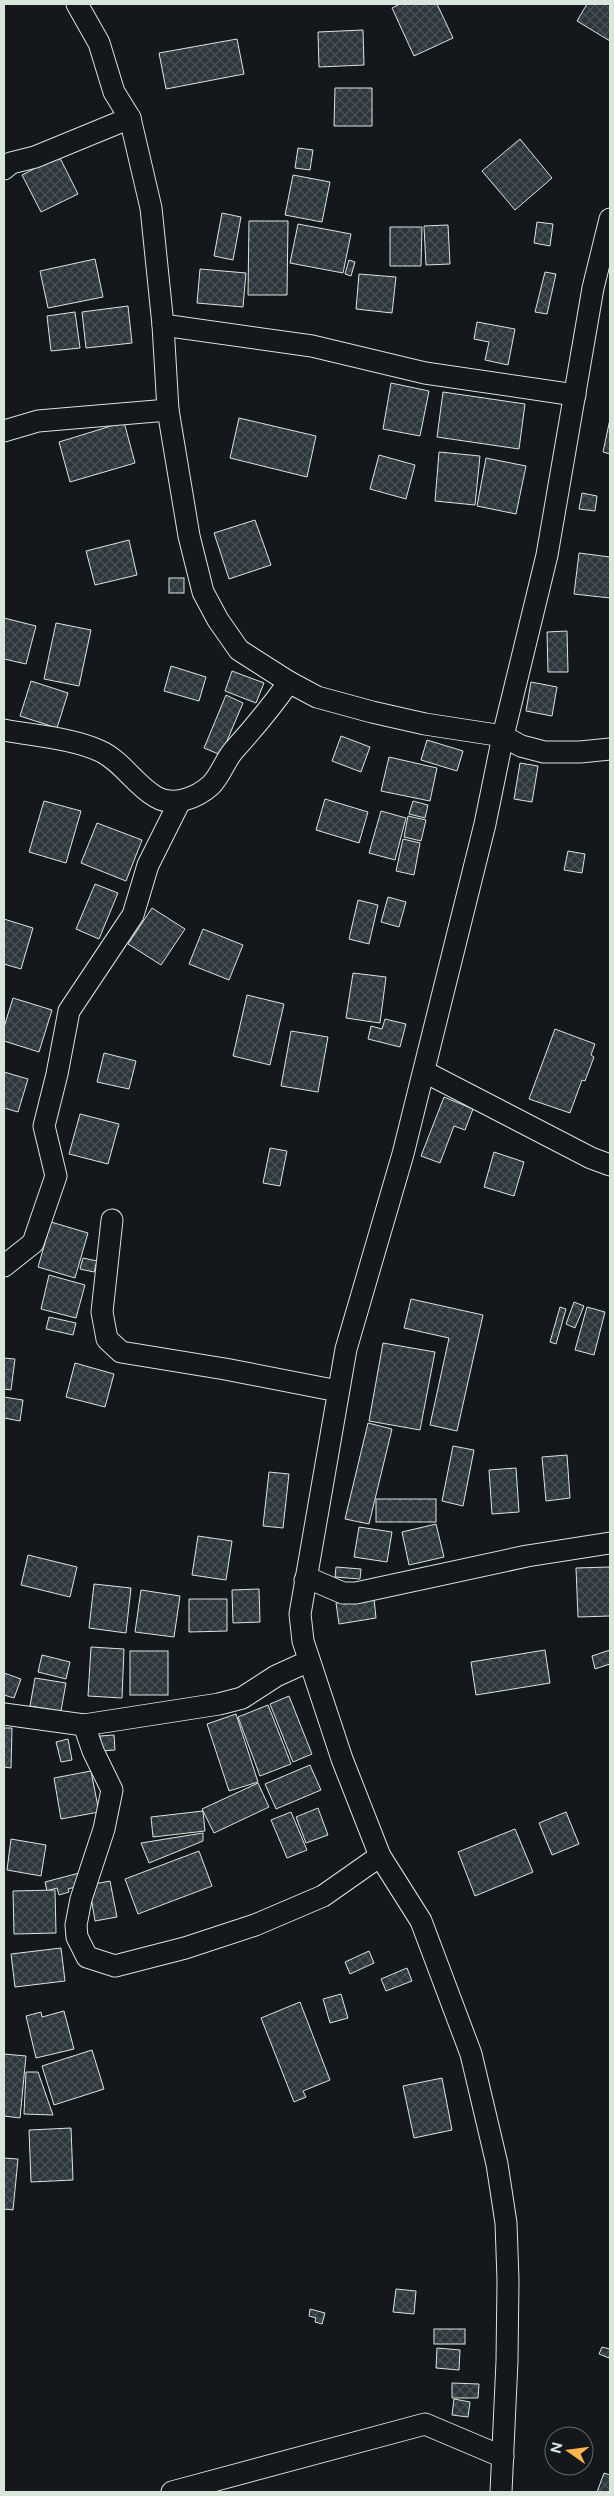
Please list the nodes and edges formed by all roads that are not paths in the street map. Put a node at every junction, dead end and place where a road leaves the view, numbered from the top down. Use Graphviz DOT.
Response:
graph roads {
  1 [pos="77,4"];
  2 [pos="130,118"];
  3 [pos="4,169"];
  4 [pos="610,218"];
  5 [pos="163,325"];
  6 [pos="575,395"];
  7 [pos="168,410"];
  8 [pos="4,431"];
  9 [pos="289,682"];
  10 [pos="4,730"];
  11 [pos="503,736"];
  12 [pos="610,749"];
  13 [pos="180,801"];
  14 [pos="425,1072"];
  15 [pos="610,1165"];
  16 [pos="112,1220"];
  17 [pos="4,1266"];
  18 [pos="338,1392"];
  19 [pos="610,1542"];
  20 [pos="305,1580"];
  21 [pos="309,1661"];
  22 [pos="4,1714"];
  23 [pos="84,1725"];
  24 [pos="380,1856"];
  25 [pos="503,2457"];
  26 [pos="172,2492"];
  27 [pos="501,2492"];
  1 -- 2 [label="street"];
  2 -- 3 [label="street"];
  2 -- 5 [label="street"];
  4 -- 6 [label="street"];
  5 -- 6 [label="street"];
  5 -- 7 [label="street"];
  6 -- 11 [label="street"];
  7 -- 8 [label="street"];
  7 -- 9 [label="street"];
  9 -- 11 [label="street"];
  9 -- 13 [label="street"];
  10 -- 13 [label="street"];
  11 -- 12 [label="street"];
  11 -- 14 [label="street"];
  13 -- 17 [label="street"];
  14 -- 15 [label="street"];
  14 -- 18 [label="street"];
  16 -- 18 [label="street"];
  18 -- 20 [label="street"];
  19 -- 20 [label="street"];
  20 -- 21 [label="street"];
  21 -- 23 [label="street"];
  21 -- 24 [label="street"];
  22 -- 23 [label="street"];
  23 -- 24 [label="street"];
  24 -- 25 [label="street"];
  25 -- 26 [label="street"];
  25 -- 27 [label="street"];
}
